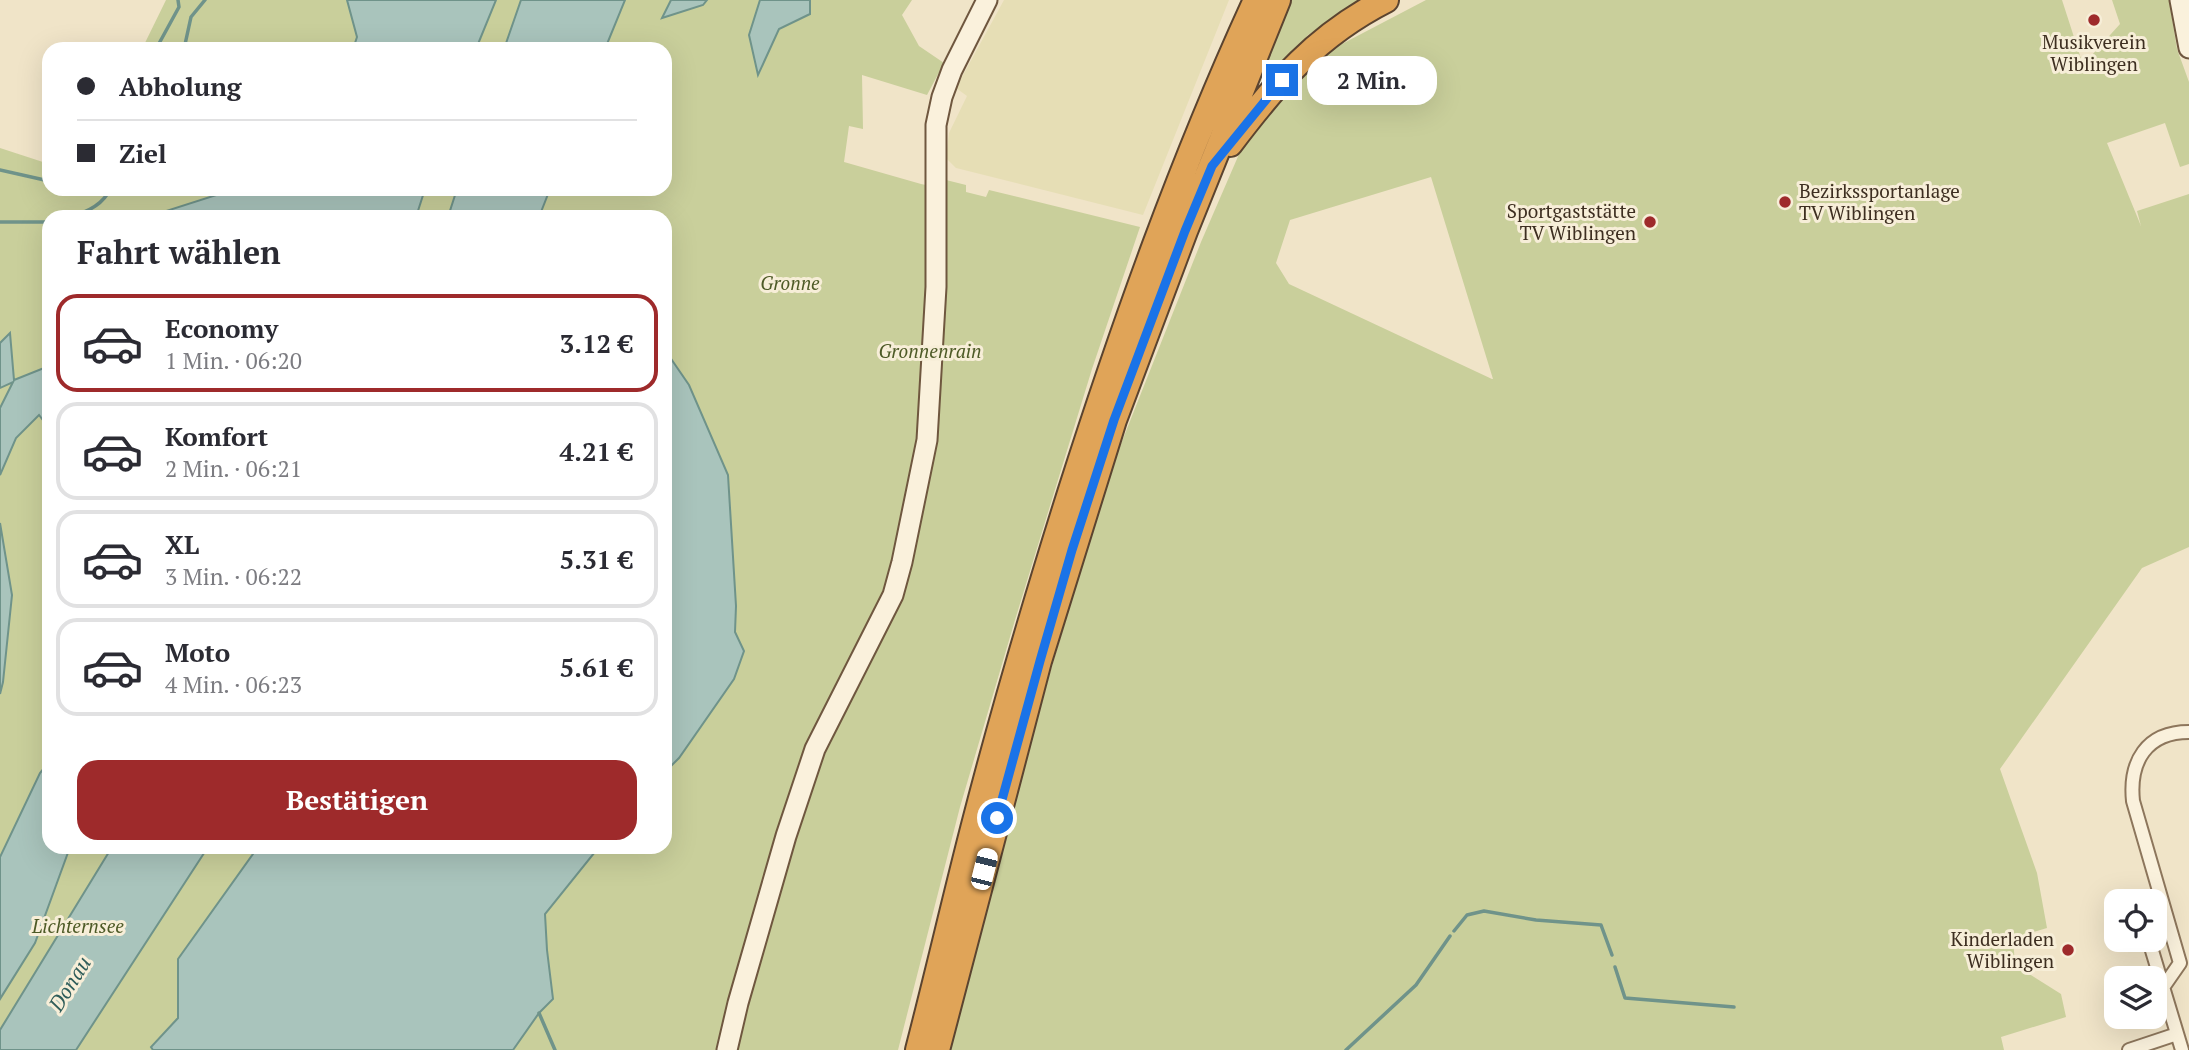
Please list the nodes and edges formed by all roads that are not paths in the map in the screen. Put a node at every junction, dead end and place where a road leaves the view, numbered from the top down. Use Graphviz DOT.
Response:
graph roads {
  1 [pos="987,0"];
  2 [pos="1248,0"];
  3 [pos="1256,0"];
  4 [pos="1278,0"];
  5 [pos="1386,0"];
  6 [pos="2180,0"];
  7 [pos="1240,35"];
  8 [pos="2189,48"];
  9 [pos="1212,166"];
  10 [pos="2189,732"];
  11 [pos="2169,923"];
  12 [pos="2167,982"];
  13 [pos="2167,997"];
  14 [pos="2177,1034"];
  15 [pos="727,1050"];
  16 [pos="918,1050"];
  17 [pos="937,1050"];
  18 [pos="2129,1050"];
  19 [pos="2182,1050"];
  1 -- 15 [label="street"];
  2 -- 7 [label="highway"];
  3 -- 7 [label="highway"];
  4 -- 9 [label="highway"];
  5 -- 9 [label="highway"];
  6 -- 8 [label="street"];
  7 -- 16 [label="highway"];
  9 -- 17 [label="highway"];
  10 -- 11 [label="street"];
  11 -- 12 [label="street"];
  13 -- 14 [label="street"];
  14 -- 18 [label="street"];
  14 -- 19 [label="street"];
}
